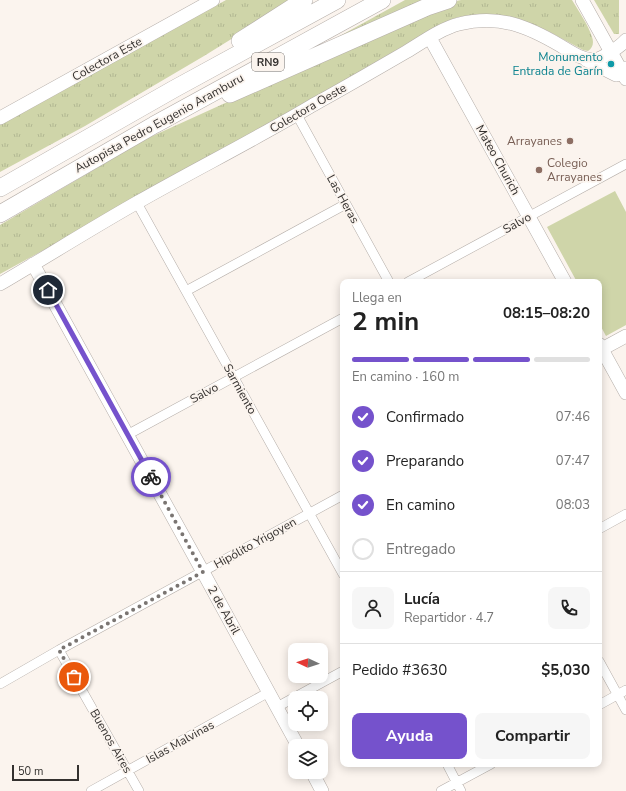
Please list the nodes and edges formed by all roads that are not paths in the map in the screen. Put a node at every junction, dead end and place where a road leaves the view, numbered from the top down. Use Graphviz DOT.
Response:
graph roads {
  1 [pos="213,0"];
  2 [pos="304,0"];
  3 [pos="337,0"];
  4 [pos="382,0"];
  5 [pos="448,0"];
  6 [pos="582,0"];
  7 [pos="430,38"];
  8 [pos="626,40"];
  9 [pos="610,52"];
  10 [pos="583,58"];
  11 [pos="625,73"];
  12 [pos="174,89"];
  13 [pos="297,115"];
  14 [pos="0,118"];
  15 [pos="154,125"];
  16 [pos="626,164"];
  17 [pos="0,188"];
  18 [pos="137,203"];
  19 [pos="346,204"];
  20 [pos="0,214"];
  21 [pos="529,216"];
  22 [pos="33,264"];
  23 [pos="387,279"];
  24 [pos="414,279"];
  25 [pos="563,279"];
  26 [pos="0,284"];
  27 [pos="186,291"];
  28 [pos="340,320"];
  29 [pos="626,336"];
  30 [pos="602,347"];
  31 [pos="602,351"];
  32 [pos="234,377"];
  33 [pos="626,393"];
  34 [pos="127,435"];
  35 [pos="340,497"];
  36 [pos="309,513"];
  37 [pos="626,514"];
  38 [pos="602,527"];
  39 [pos="340,569"];
  40 [pos="203,572"];
  41 [pos="59,650"];
  42 [pos="602,665"];
  43 [pos="340,673"];
  44 [pos="0,684"];
  45 [pos="269,692"];
  46 [pos="622,692"];
  47 [pos="602,703"];
  48 [pos="277,707"];
  49 [pos="626,710"];
  50 [pos="294,739"];
  51 [pos="449,767"];
  52 [pos="485,767"];
  53 [pos="128,770"];
  54 [pos="316,779"];
  55 [pos="457,782"];
  56 [pos="91,791"];
  57 [pos="140,791"];
  58 [pos="322,791"];
  59 [pos="441,791"];
  60 [pos="461,791"];
  1 -- 14 [label="street, Colectora Este"];
  2 -- 12 [label="highway"];
  3 -- 12 [label="highway, Autopista Pedro Eugenio Aramburu / RN9"];
  4 -- 15 [label="highway, Autopista Pedro Eugenio Aramburu / RN9"];
  5 -- 15 [label="highway"];
  6 -- 9 [label="street"];
  7 -- 10 [label="street, Colectora Oeste"];
  7 -- 13 [label="street, Colectora Oeste"];
  7 -- 21 [label="street, Mateo Churich"];
  8 -- 9 [label="street"];
  9 -- 10 [label="street"];
  9 -- 11 [label="street"];
  10 -- 11 [label="street, Colectora Oeste"];
  12 -- 17 [label="highway, Autopista Pedro Eugenio Aramburu / RN9"];
  13 -- 18 [label="street, Colectora Oeste"];
  13 -- 19 [label="street, Las Heras"];
  15 -- 20 [label="highway, Autopista Pedro Eugenio Aramburu / RN9"];
  16 -- 21 [label="street, Salvo"];
  18 -- 22 [label="street, Colectora Oeste"];
  18 -- 27 [label="street, Sarmiento"];
  19 -- 23 [label="street, Las Heras"];
  19 -- 27 [label="street"];
  21 -- 24 [label="street, Salvo"];
  21 -- 25 [label="street, Mateo Churich"];
  22 -- 26 [label="street, Colectora Oeste"];
  22 -- 34 [label="street, 2 de Abril"];
  27 -- 32 [label="street, Sarmiento"];
  28 -- 32 [label="street, Salvo"];
  29 -- 30 [label="street"];
  31 -- 33 [label="street"];
  32 -- 34 [label="street, Salvo"];
  32 -- 36 [label="street, Sarmiento"];
  34 -- 40 [label="street, 2 de Abril"];
  35 -- 36 [label="street, Hipólito Yrigoyen"];
  36 -- 39 [label="street, Sarmiento"];
  36 -- 40 [label="street, Hipólito Yrigoyen"];
  37 -- 38 [label="street"];
  40 -- 41 [label="street, Hipólito Yrigoyen"];
  40 -- 45 [label="street, 2 de Abril"];
  41 -- 44 [label="street, Hipólito Yrigoyen"];
  41 -- 53 [label="street, Buenos Aires"];
  42 -- 46 [label="street"];
  43 -- 48 [label="street"];
  45 -- 48 [label="street, 2 de Abril"];
  45 -- 53 [label="street, Islas Malvinas"];
  46 -- 47 [label="street"];
  46 -- 49 [label="street"];
  48 -- 50 [label="street, 2 de Abril"];
  51 -- 55 [label="street"];
  52 -- 55 [label="street"];
  53 -- 56 [label="street, Islas Malvinas"];
  53 -- 57 [label="street, Buenos Aires"];
  54 -- 58 [label="street"];
  55 -- 59 [label="street"];
  55 -- 60 [label="street"];
}
